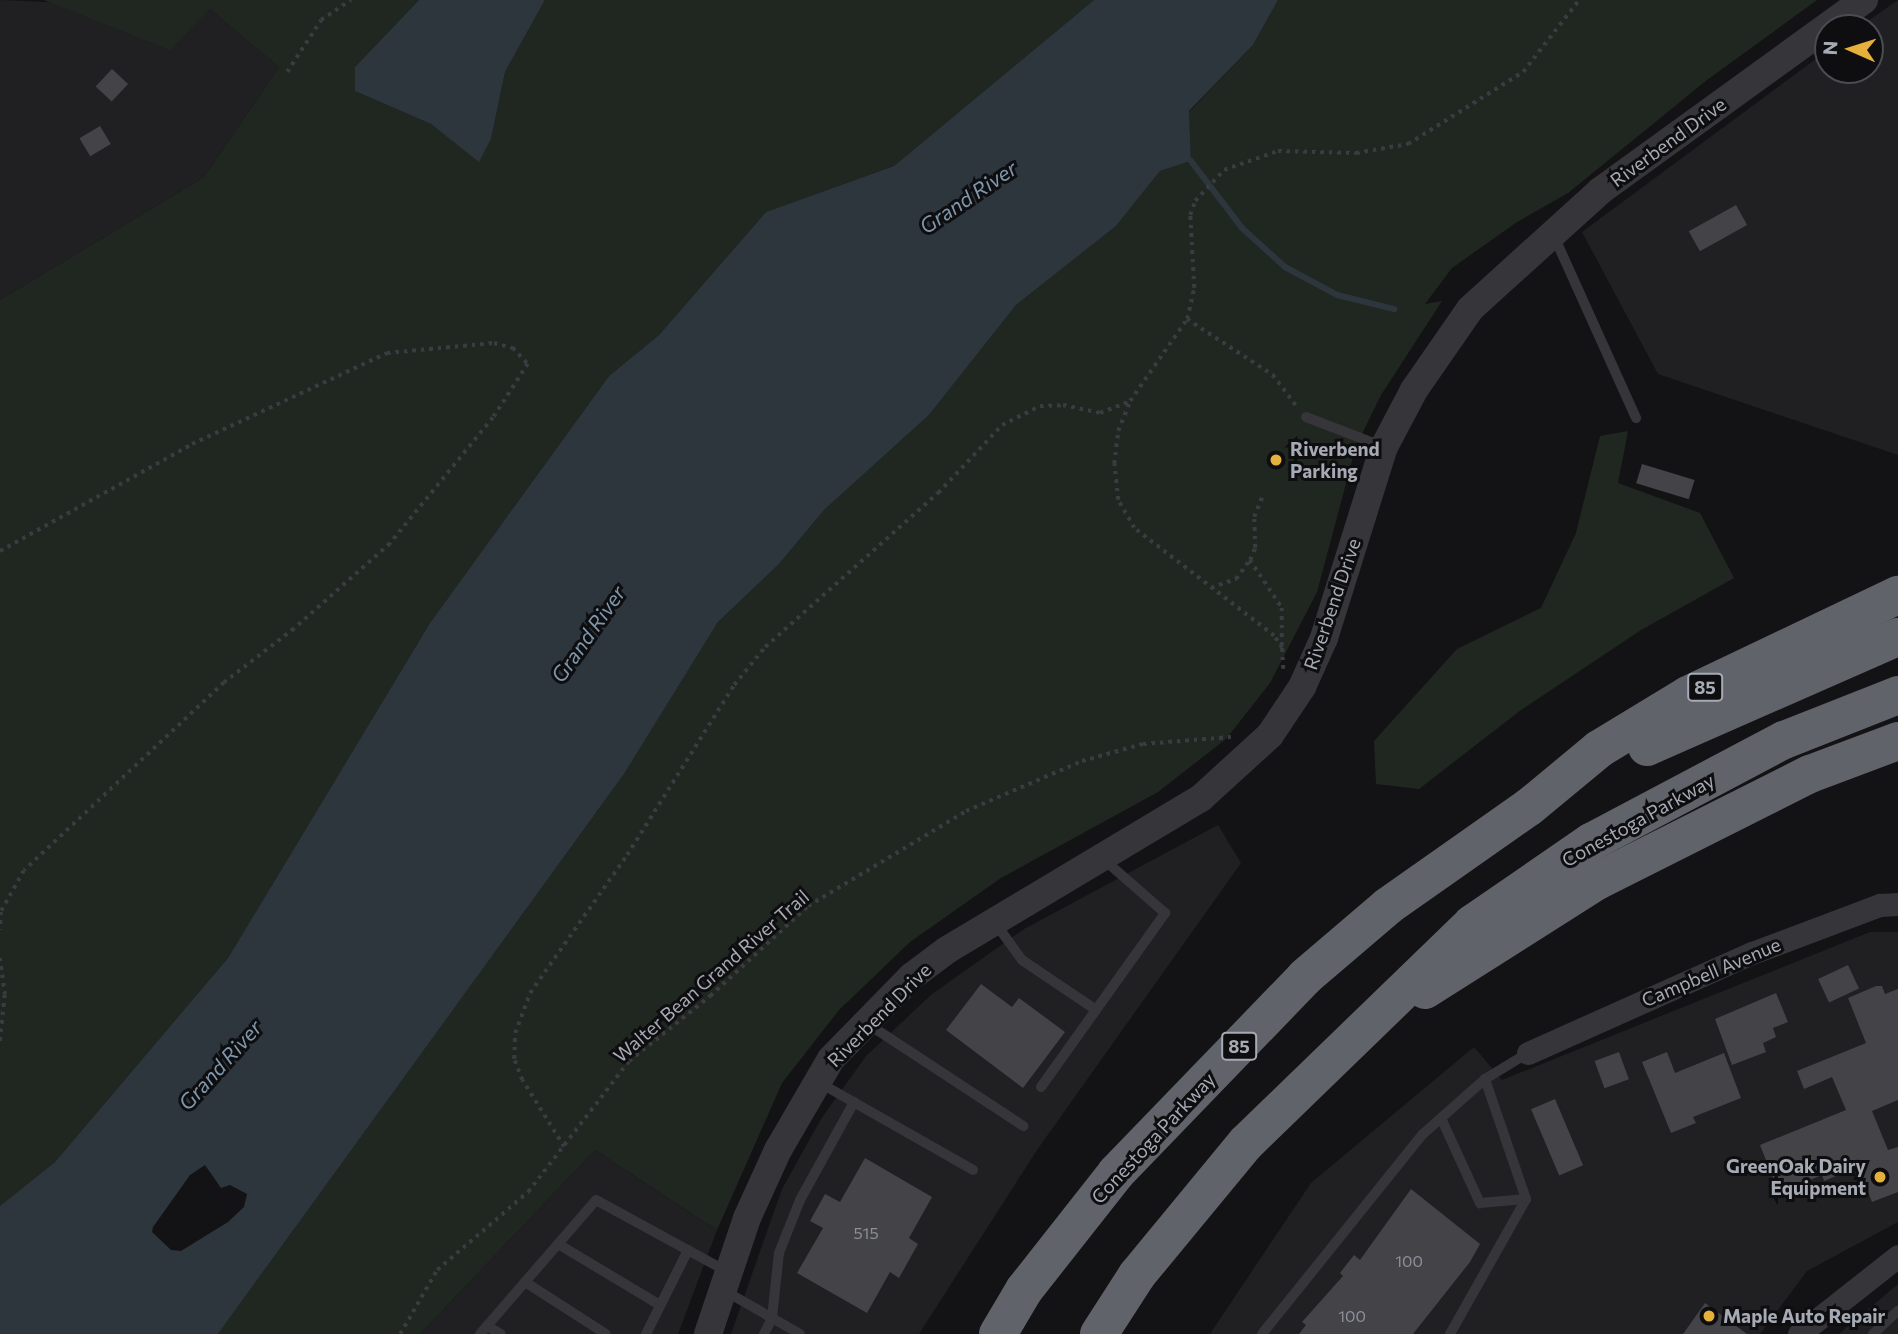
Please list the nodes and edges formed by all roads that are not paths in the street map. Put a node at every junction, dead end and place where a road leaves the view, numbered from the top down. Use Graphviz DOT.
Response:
graph roads {
  1 [pos="1864,0"];
  2 [pos="1552,231"];
  3 [pos="1306,416"];
  4 [pos="1636,418"];
  5 [pos="1384,447"];
  6 [pos="1898,595"];
  7 [pos="1898,637"];
  8 [pos="1898,695"];
  9 [pos="1898,741"];
  10 [pos="1530,807"];
  11 [pos="1101,857"];
  12 [pos="1898,904"];
  13 [pos="994,921"];
  14 [pos="1096,1010"];
  15 [pos="1373,1016"];
  16 [pos="866,1022"];
  17 [pos="1528,1053"];
  18 [pos="1485,1079"];
  19 [pos="816,1081"];
  20 [pos="1041,1087"];
  21 [pos="854,1102"];
  22 [pos="1441,1118"];
  23 [pos="1023,1126"];
  24 [pos="973,1170"];
  25 [pos="1526,1199"];
  26 [pos="558,1244"];
  27 [pos="688,1250"];
  28 [pos="1898,1256"];
  29 [pos="525,1282"];
  30 [pos="728,1282"];
  31 [pos="660,1305"];
  32 [pos="1898,1311"];
  33 [pos="772,1318"];
  34 [pos="484,1330"];
  35 [pos="500,1334"];
  36 [pos="606,1334"];
  37 [pos="646,1334"];
  38 [pos="708,1334"];
  39 [pos="764,1334"];
  40 [pos="800,1334"];
  41 [pos="998,1334"];
  42 [pos="1099,1334"];
  43 [pos="1262,1334"];
  44 [pos="1450,1334"];
  45 [pos="1799,1334"];
  46 [pos="1873,1334"];
  1 -- 2 [label="street, Riverbend Drive"];
  2 -- 4 [label="lane"];
  2 -- 5 [label="street, Riverbend Drive"];
  3 -- 5 [label="lane"];
  5 -- 11 [label="street, Riverbend Drive"];
  6 -- 10 [label="highway, Conestoga Parkway / 85"];
  7 -- 10 [label="highway, Conestoga Parkway / 85"];
  8 -- 15 [label="highway, Conestoga Parkway"];
  9 -- 15 [label="highway, Conestoga Parkway"];
  10 -- 41 [label="highway, Conestoga Parkway / 85"];
  11 -- 13 [label="street, Riverbend Drive"];
  11 -- 14 [label="lane"];
  12 -- 17 [label="street, Campbell Avenue"];
  13 -- 14 [label="lane"];
  13 -- 16 [label="street, Riverbend Drive"];
  14 -- 20 [label="lane"];
  15 -- 42 [label="highway, Conestoga Parkway"];
  16 -- 19 [label="street, Riverbend Drive"];
  16 -- 23 [label="lane"];
  17 -- 18 [label="lane"];
  18 -- 22 [label="lane"];
  18 -- 25 [label="lane"];
  19 -- 21 [label="lane"];
  19 -- 30 [label="street, Riverbend Drive"];
  21 -- 24 [label="lane"];
  21 -- 33 [label="lane"];
  22 -- 25 [label="lane"];
  22 -- 43 [label="lane"];
  25 -- 44 [label="lane"];
  26 -- 27 [label="lane"];
  26 -- 29 [label="lane"];
  26 -- 31 [label="lane"];
  27 -- 30 [label="lane"];
  27 -- 31 [label="lane"];
  28 -- 45 [label="street"];
  29 -- 34 [label="lane"];
  29 -- 36 [label="lane"];
  30 -- 33 [label="lane"];
  30 -- 38 [label="street, Riverbend Drive"];
  31 -- 37 [label="lane"];
  32 -- 46 [label="lane"];
  33 -- 39 [label="lane"];
  33 -- 40 [label="lane"];
  34 -- 35 [label="lane"];
}
